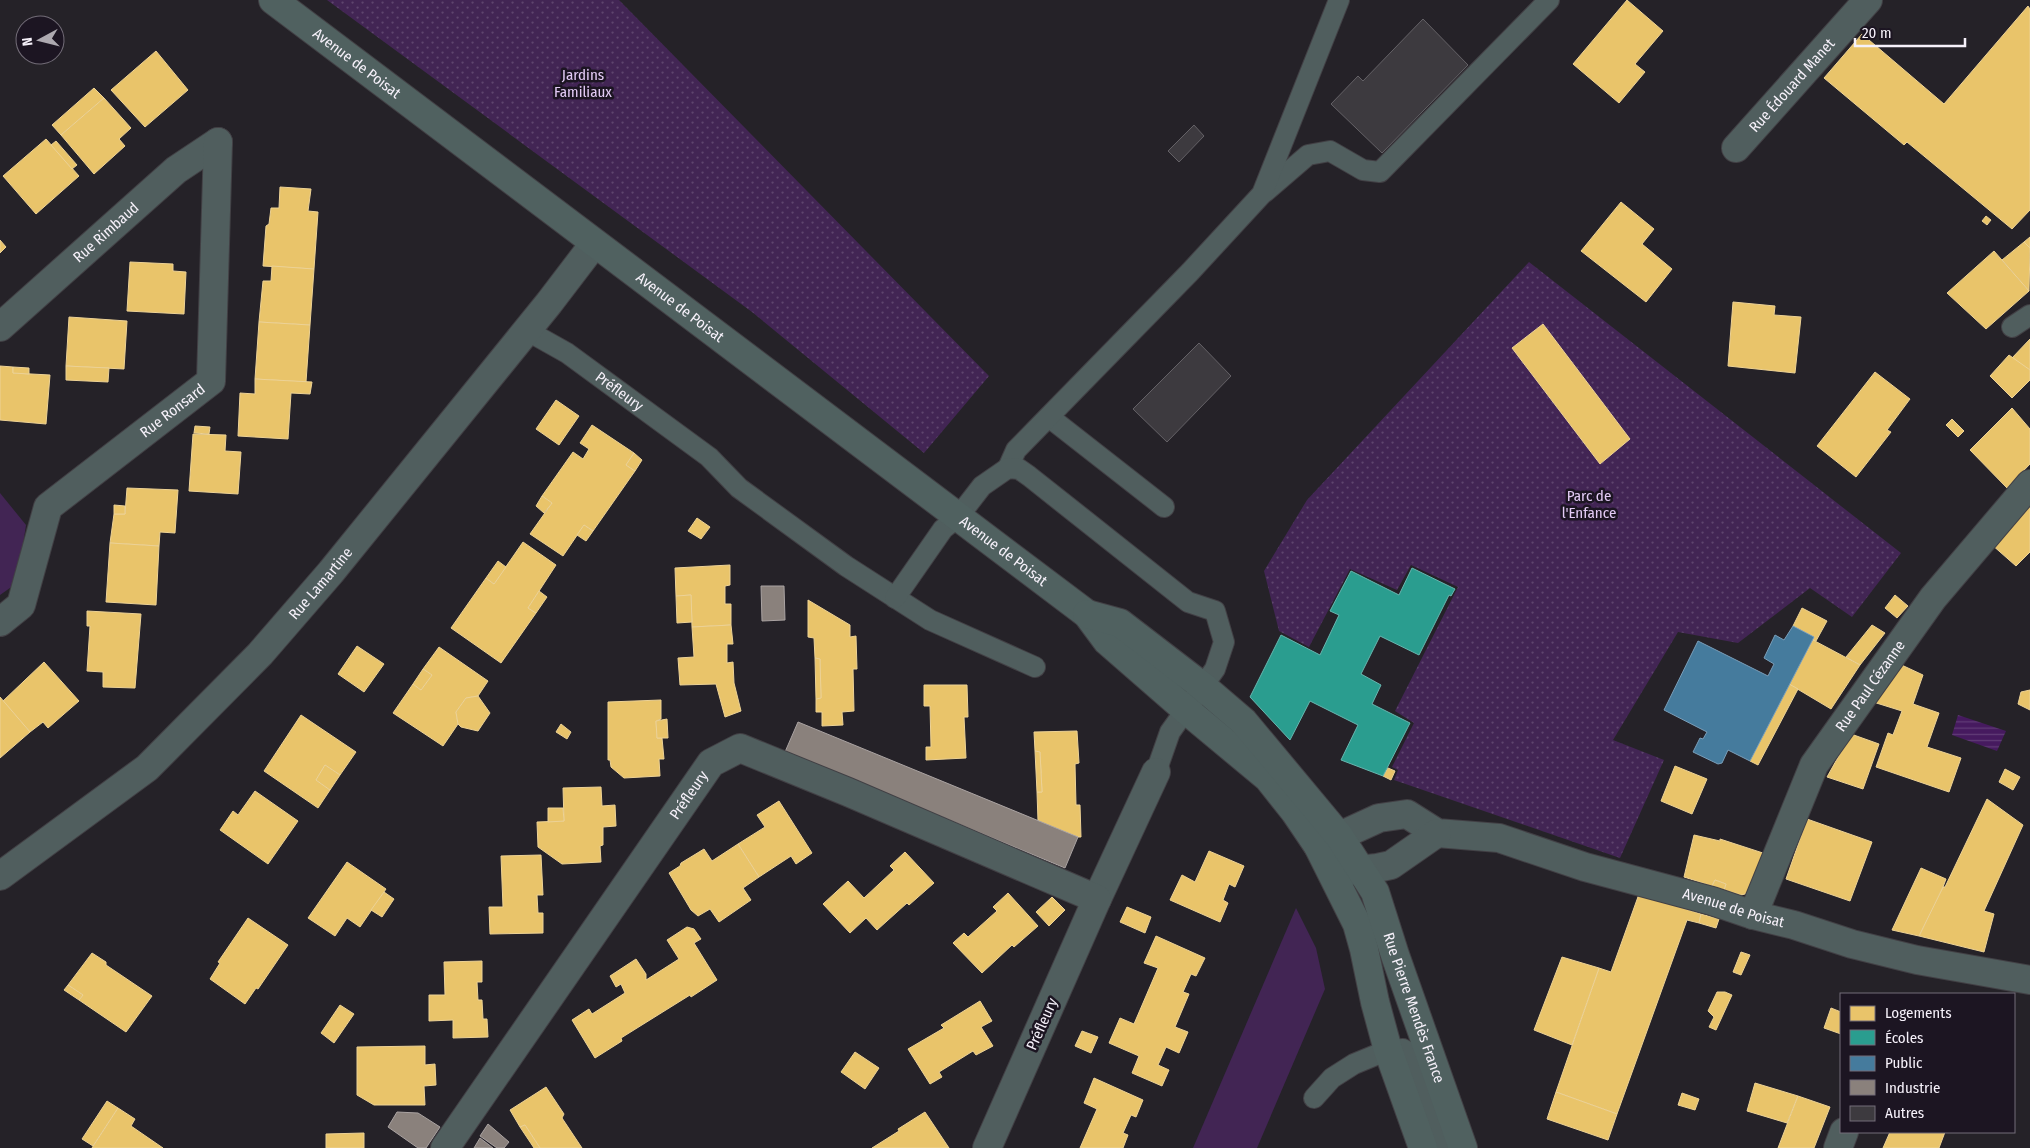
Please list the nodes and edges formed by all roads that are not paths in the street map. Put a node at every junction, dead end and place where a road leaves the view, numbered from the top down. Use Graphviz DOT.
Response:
graph roads {
  1 [pos="273,0"];
  2 [pos="1339,0"];
  3 [pos="1549,0"];
  4 [pos="1868,0"];
  5 [pos="218,142"];
  6 [pos="1736,148"];
  7 [pos="1262,194"];
  8 [pos="594,244"];
  9 [pos="2030,315"];
  10 [pos="0,327"];
  11 [pos="2012,327"];
  12 [pos="526,330"];
  13 [pos="1049,417"];
  14 [pos="1008,468"];
  15 [pos="2030,484"];
  16 [pos="1164,507"];
  17 [pos="958,517"];
  18 [pos="895,598"];
  19 [pos="1088,614"];
  20 [pos="0,622"];
  21 [pos="1035,667"];
  22 [pos="1202,686"];
  23 [pos="1185,709"];
  24 [pos="1156,772"];
  25 [pos="1437,833"];
  26 [pos="1329,841"];
  27 [pos="1360,869"];
  28 [pos="1332,873"];
  29 [pos="0,876"];
  30 [pos="1097,899"];
  31 [pos="1753,915"];
  32 [pos="2030,980"];
  33 [pos="1995,984"];
  34 [pos="1388,1050"];
  35 [pos="1314,1098"];
  36 [pos="1844,1133"];
  37 [pos="446,1148"];
  38 [pos="987,1148"];
  39 [pos="1423,1148"];
  40 [pos="1448,1148"];
  41 [pos="1463,1148"];
  42 [pos="1838,1148"];
  1 -- 8 [label="main road, Avenue de Poisat"];
  2 -- 7 [label="lane"];
  3 -- 7 [label="lane"];
  4 -- 6 [label="street, Rue Édouard Manet"];
  5 -- 10 [label="street, Rue Rimbaud"];
  5 -- 20 [label="street, Rue Ronsard"];
  7 -- 13 [label="lane"];
  8 -- 12 [label="street, Rue Lamartine"];
  8 -- 17 [label="main road, Avenue de Poisat"];
  9 -- 11 [label="lane"];
  12 -- 18 [label="lane, Préfleury"];
  12 -- 29 [label="street, Rue Lamartine"];
  13 -- 14 [label="lane"];
  13 -- 16 [label="lane"];
  14 -- 17 [label="lane"];
  14 -- 22 [label="lane"];
  15 -- 31 [label="street, Rue Paul Cézanne"];
  17 -- 18 [label="lane"];
  17 -- 19 [label="main road, Avenue de Poisat"];
  18 -- 21 [label="lane, Préfleury"];
  19 -- 22 [label="main road, Avenue de Poisat"];
  19 -- 23 [label="main road, Avenue de Poisat"];
  22 -- 23 [label="lane"];
  22 -- 26 [label="main road, Avenue de Poisat"];
  23 -- 24 [label="lane"];
  23 -- 26 [label="main road, Avenue de Poisat"];
  24 -- 30 [label="street, Préfleury"];
  25 -- 26 [label="street, Avenue de Poisat"];
  25 -- 27 [label="street"];
  25 -- 31 [label="street, Avenue de Poisat"];
  26 -- 27 [label="main road, Avenue de Poisat"];
  26 -- 28 [label="main road, Avenue de Poisat"];
  27 -- 28 [label="street"];
  27 -- 41 [label="main road, Rue Pierre Mendès France"];
  28 -- 34 [label="main road, Rue Pierre Mendès France"];
  30 -- 37 [label="street, Préfleury"];
  30 -- 38 [label="street, Préfleury"];
  31 -- 33 [label="street, Avenue de Poisat"];
  32 -- 33 [label="street, Avenue de Poisat"];
  34 -- 35 [label="lane"];
  34 -- 39 [label="main road, Rue Pierre Mendès France"];
  34 -- 40 [label="lane"];
  36 -- 42 [label="street"];
}
